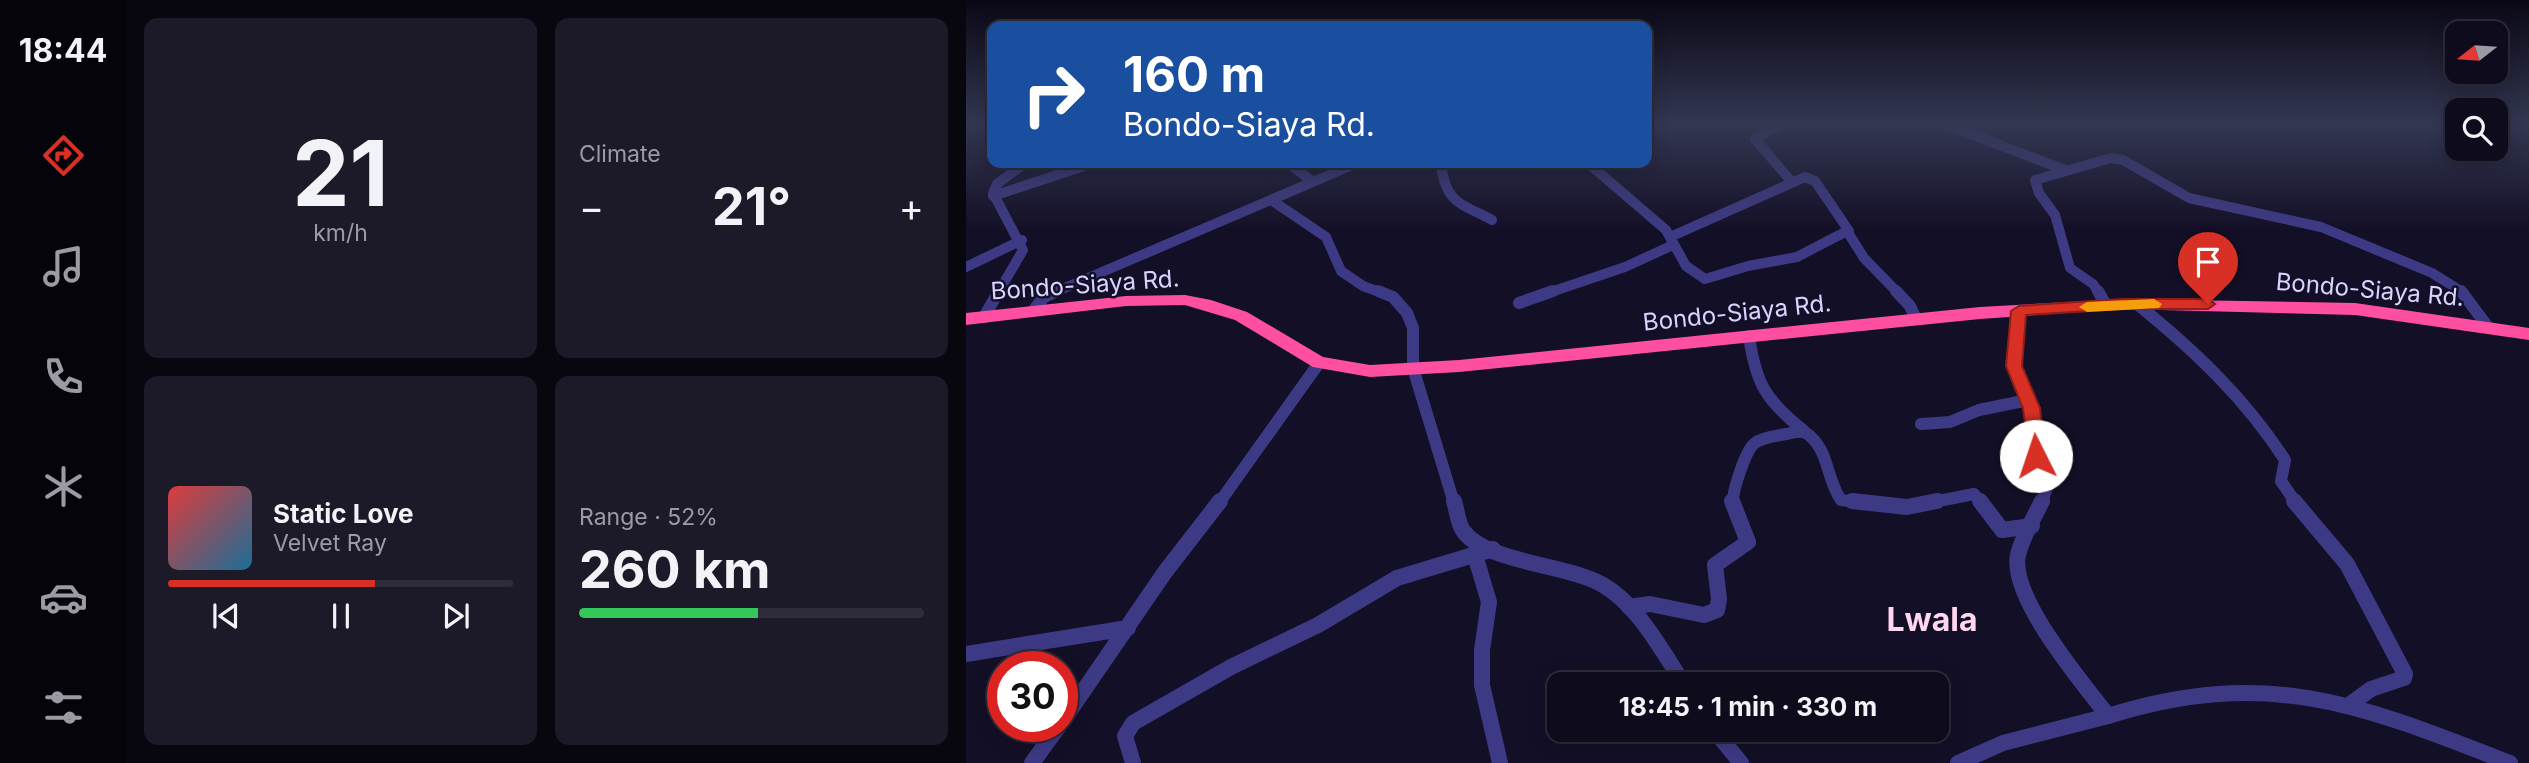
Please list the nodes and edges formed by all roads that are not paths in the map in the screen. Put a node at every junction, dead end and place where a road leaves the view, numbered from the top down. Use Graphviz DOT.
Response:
graph roads {
  1 [pos="1772,160"];
  2 [pos="2038,160"];
  3 [pos="2116,160"];
  4 [pos="2120,160"];
  5 [pos="1018,168"];
  6 [pos="1078,168"];
  7 [pos="1295,168"];
  8 [pos="1344,168"];
  9 [pos="1441,168"];
  10 [pos="1593,168"];
  11 [pos="2065,170"];
  12 [pos="1312,181"];
  13 [pos="1791,181"];
  14 [pos="993,196"];
  15 [pos="1271,200"];
  16 [pos="1492,220"];
  17 [pos="1849,231"];
  18 [pos="1022,240"];
  19 [pos="1671,241"];
  20 [pos="966,267"];
  21 [pos="1519,303"];
  22 [pos="2137,304"];
  23 [pos="2106,305"];
  24 [pos="1033,311"];
  25 [pos="2019,311"];
  26 [pos="984,317"];
  27 [pos="966,319"];
  28 [pos="1916,319"];
  29 [pos="2488,327"];
  30 [pos="2529,334"];
  31 [pos="1749,336"];
  32 [pos="1319,363"];
  33 [pos="1413,368"];
  34 [pos="2028,400"];
  35 [pos="1920,424"];
  36 [pos="1804,431"];
  37 [pos="2032,526"];
  38 [pos="1493,549"];
  39 [pos="1475,555"];
  40 [pos="1629,607"];
  41 [pos="1128,628"];
  42 [pos="966,654"];
  43 [pos="1676,672"];
  44 [pos="1078,699"];
  45 [pos="2349,705"];
  46 [pos="2108,716"];
  47 [pos="1047,742"];
  48 [pos="1724,742"];
  49 [pos="1032,763"];
  50 [pos="1133,763"];
  51 [pos="1500,763"];
  52 [pos="1741,763"];
  53 [pos="1958,763"];
  54 [pos="2510,763"];
  1 -- 13 [label="street"];
  2 -- 11 [label="street"];
  3 -- 11 [label="street"];
  4 -- 29 [label="street"];
  5 -- 14 [label="street"];
  6 -- 14 [label="street"];
  7 -- 12 [label="street"];
  8 -- 12 [label="street"];
  9 -- 16 [label="street"];
  10 -- 19 [label="street"];
  11 -- 23 [label="street"];
  12 -- 15 [label="street"];
  13 -- 17 [label="street"];
  13 -- 19 [label="street"];
  14 -- 18 [label="street"];
  15 -- 24 [label="street"];
  15 -- 33 [label="street"];
  17 -- 19 [label="street"];
  17 -- 28 [label="street"];
  18 -- 20 [label="street"];
  18 -- 26 [label="street"];
  19 -- 21 [label="street"];
  22 -- 23 [label="highway, Bondo-Siaya Rd."];
  22 -- 29 [label="highway, Bondo-Siaya Rd."];
  22 -- 45 [label="street"];
  23 -- 25 [label="highway, Bondo-Siaya Rd."];
  24 -- 26 [label="highway, Bondo-Siaya Rd."];
  24 -- 32 [label="highway, Bondo-Siaya Rd."];
  25 -- 28 [label="highway, Bondo-Siaya Rd."];
  25 -- 34 [label="street"];
  26 -- 27 [label="highway, Bondo-Siaya Rd."];
  28 -- 31 [label="highway, Bondo-Siaya Rd."];
  29 -- 30 [label="highway, Bondo-Siaya Rd."];
  31 -- 33 [label="highway, Bondo-Siaya Rd."];
  31 -- 36 [label="street"];
  32 -- 33 [label="highway, Bondo-Siaya Rd."];
  32 -- 41 [label="street"];
  33 -- 38 [label="street"];
  34 -- 35 [label="street"];
  34 -- 37 [label="street"];
  36 -- 37 [label="street"];
  36 -- 40 [label="street"];
  37 -- 46 [label="street"];
  38 -- 39 [label="street"];
  38 -- 40 [label="street"];
  39 -- 50 [label="street"];
  39 -- 51 [label="street"];
  40 -- 43 [label="street"];
  41 -- 42 [label="street"];
  41 -- 44 [label="street"];
  45 -- 46 [label="street"];
  45 -- 54 [label="street"];
  46 -- 53 [label="street"];
  47 -- 49 [label="street"];
  48 -- 52 [label="street"];
}
